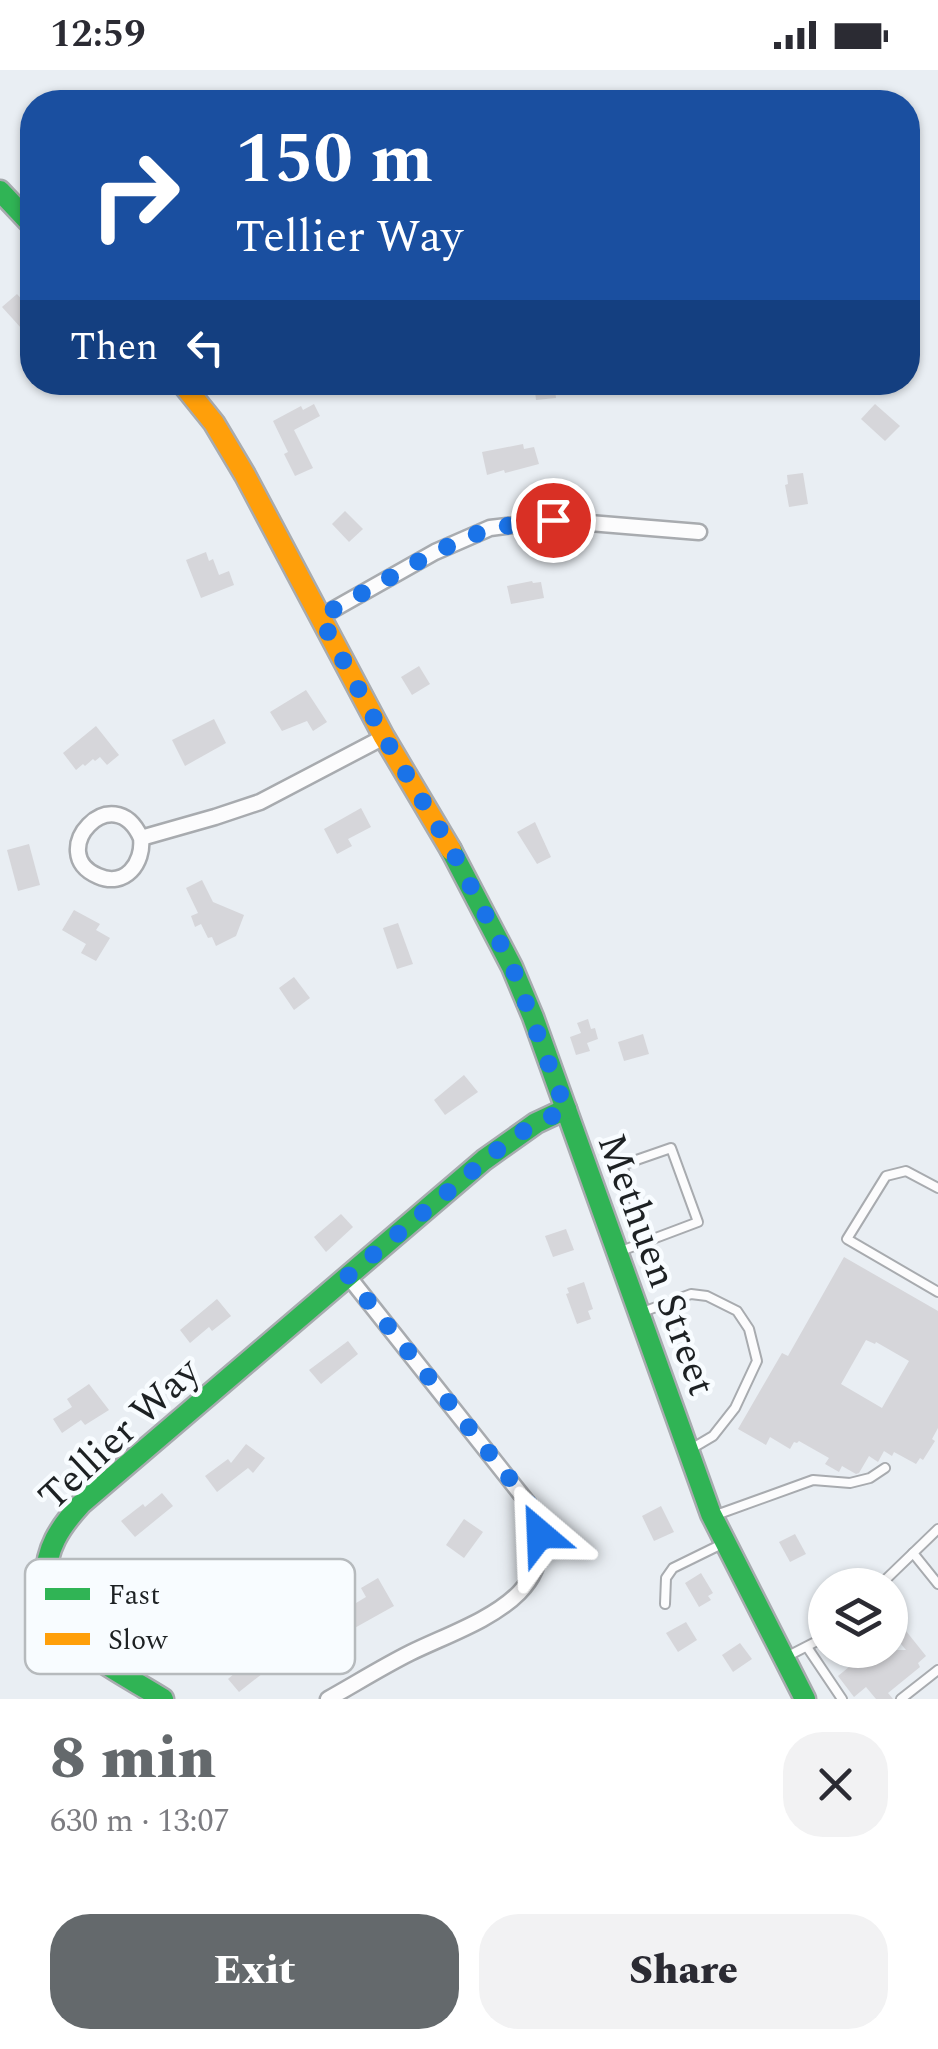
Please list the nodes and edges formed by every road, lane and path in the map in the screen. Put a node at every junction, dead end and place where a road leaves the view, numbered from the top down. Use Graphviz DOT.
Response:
graph roads {
  1 [pos="191,395"];
  2 [pos="699,532"];
  3 [pos="320,617"];
  4 [pos="384,737"];
  5 [pos="141,838"];
  6 [pos="566,1110"];
  7 [pos="938,1188"];
  8 [pos="648,1241"];
  9 [pos="617,1253"];
  10 [pos="348,1276"];
  11 [pos="938,1292"];
  12 [pos="638,1314"];
  13 [pos="688,1451"];
  14 [pos="885,1468"];
  15 [pos="712,1517"];
  16 [pos="938,1528"];
  17 [pos="724,1542"];
  18 [pos="913,1553"];
  19 [pos="47,1559"];
  20 [pos="898,1568"];
  21 [pos="938,1584"];
  22 [pos="665,1604"];
  23 [pos="808,1648"];
  24 [pos="786,1657"];
  25 [pos="821,1668"];
  26 [pos="938,1670"];
  27 [pos="124,1674"];
  28 [pos="163,1699"];
  29 [pos="328,1699"];
  30 [pos="805,1699"];
  31 [pos="842,1699"];
  32 [pos="901,1699"];
  1 -- 3 [label="street, Methuen Street"];
  2 -- 3 [label="street"];
  3 -- 4 [label="street, Methuen Street"];
  4 -- 5 [label="street"];
  4 -- 6 [label="street, Methuen Street"];
  5 -- 5 [label="street"];
  6 -- 9 [label="street, Methuen Street"];
  6 -- 10 [label="street, Tellier Way"];
  7 -- 11 [label="lane"];
  8 -- 8 [label="lane"];
  8 -- 9 [label="lane"];
  9 -- 12 [label="street, Methuen Street"];
  10 -- 19 [label="street, Tellier Way"];
  10 -- 29 [label="street"];
  12 -- 13 [label="street, Methuen Street"];
  12 -- 13 [label="lane"];
  13 -- 15 [label="street, Methuen Street"];
  14 -- 15 [label="lane"];
  15 -- 17 [label="street, Methuen Street"];
  16 -- 18 [label="lane"];
  17 -- 22 [label="lane"];
  17 -- 24 [label="street, Methuen Street"];
  18 -- 20 [label="lane"];
  18 -- 21 [label="lane"];
  23 -- 24 [label="lane"];
  24 -- 30 [label="street, Methuen Street"];
  25 -- 31 [label="lane"];
  26 -- 32 [label="lane"];
  27 -- 28 [label="street, Tellier Way"];
}
